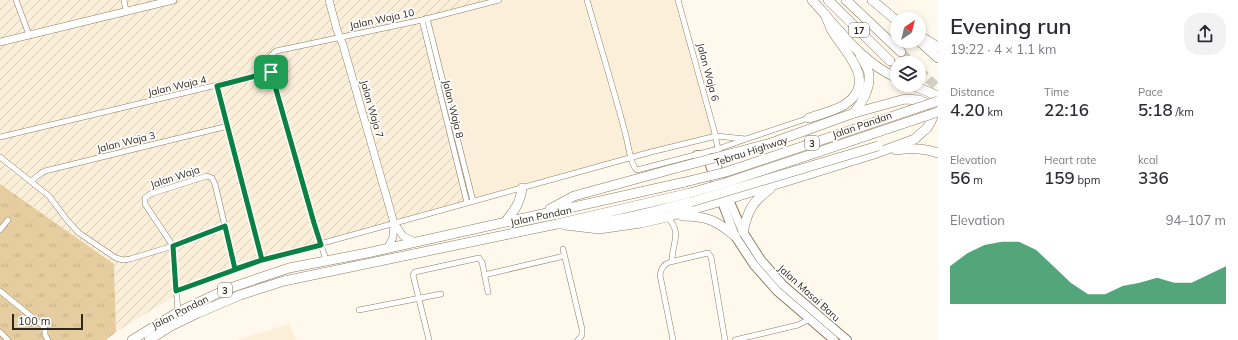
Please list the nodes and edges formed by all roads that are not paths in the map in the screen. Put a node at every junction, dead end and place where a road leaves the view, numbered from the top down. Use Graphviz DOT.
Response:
graph roads {
  1 [pos="16,0"];
  2 [pos="124,0"];
  3 [pos="173,0"];
  4 [pos="329,0"];
  5 [pos="499,0"];
  6 [pos="587,0"];
  7 [pos="678,0"];
  8 [pos="812,0"];
  9 [pos="828,0"];
  10 [pos="846,0"];
  11 [pos="874,0"];
  12 [pos="126,11"];
  13 [pos="890,12"];
  14 [pos="825,14"];
  15 [pos="890,15"];
  16 [pos="424,19"];
  17 [pos="29,35"];
  18 [pos="339,37"];
  19 [pos="926,39"];
  20 [pos="0,42"];
  21 [pos="926,47"];
  22 [pos="938,47"];
  23 [pos="859,52"];
  24 [pos="901,52"];
  25 [pos="938,58"];
  26 [pos="890,61"];
  27 [pos="271,72"];
  28 [pos="890,75"];
  29 [pos="217,86"];
  30 [pos="926,91"];
  31 [pos="938,96"];
  32 [pos="938,106"];
  33 [pos="854,113"];
  34 [pos="809,118"];
  35 [pos="228,126"];
  36 [pos="716,136"];
  37 [pos="0,137"];
  38 [pos="726,137"];
  39 [pos="746,138"];
  40 [pos="721,148"];
  41 [pos="876,150"];
  42 [pos="938,153"];
  43 [pos="697,155"];
  44 [pos="0,157"];
  45 [pos="631,158"];
  46 [pos="31,182"];
  47 [pos="685,182"];
  48 [pos="778,183"];
  49 [pos="522,188"];
  50 [pos="690,197"];
  51 [pos="725,200"];
  52 [pos="473,201"];
  53 [pos="467,203"];
  54 [pos="540,215"];
  55 [pos="669,216"];
  56 [pos="8,220"];
  57 [pos="505,222"];
  58 [pos="394,223"];
  59 [pos="557,224"];
  60 [pos="225,226"];
  61 [pos="0,230"];
  62 [pos="739,234"];
  63 [pos="415,242"];
  64 [pos="321,245"];
  65 [pos="173,246"];
  66 [pos="388,248"];
  67 [pos="563,249"];
  68 [pos="564,256"];
  69 [pos="262,260"];
  70 [pos="326,260"];
  71 [pos="669,262"];
  72 [pos="235,269"];
  73 [pos="484,275"];
  74 [pos="0,291"];
  75 [pos="176,291"];
  76 [pos="488,292"];
  77 [pos="440,294"];
  78 [pos="419,299"];
  79 [pos="359,310"];
  80 [pos="178,312"];
  81 [pos="810,319"];
  82 [pos="0,332"];
  83 [pos="8,340"];
  84 [pos="48,340"];
  85 [pos="132,340"];
  86 [pos="150,340"];
  87 [pos="429,340"];
  88 [pos="578,340"];
  89 [pos="673,340"];
  90 [pos="725,340"];
  91 [pos="735,340"];
  92 [pos="834,340"];
  93 [pos="847,340"];
  1 -- 17 [label="street"];
  2 -- 12 [label="street"];
  3 -- 12 [label="street"];
  4 -- 18 [label="street, Jalan Waja 7"];
  5 -- 16 [label="street, Jalan Waja 10"];
  6 -- 45 [label="street"];
  7 -- 36 [label="street, Jalan Waja 6"];
  8 -- 14 [label="highway"];
  9 -- 26 [label="highway, 17"];
  10 -- 24 [label="highway, 17"];
  11 -- 13 [label="highway"];
  11 -- 15 [label="highway"];
  12 -- 17 [label="street"];
  14 -- 23 [label="highway"];
  14 -- 34 [label="highway"];
  16 -- 18 [label="street, Jalan Waja 10"];
  16 -- 52 [label="street, Jalan Waja 8"];
  16 -- 53 [label="street, Jalan Waja 8"];
  17 -- 20 [label="street"];
  18 -- 27 [label="street"];
  18 -- 58 [label="street, Jalan Waja 7"];
  19 -- 22 [label="highway"];
  21 -- 25 [label="highway"];
  23 -- 28 [label="highway"];
  23 -- 33 [label="highway"];
  27 -- 29 [label="street, Jalan Waja 4"];
  27 -- 64 [label="street"];
  29 -- 35 [label="street"];
  29 -- 37 [label="street, Jalan Waja 4"];
  30 -- 31 [label="highway"];
  32 -- 33 [label="highway"];
  32 -- 41 [label="highway"];
  32 -- 47 [label="highway, Tebrau Highway / 3, bridge"];
  32 -- 50 [label="highway, Jalan Pandan / 3, bridge"];
  33 -- 54 [label="highway, bridge"];
  34 -- 39 [label="street"];
  35 -- 46 [label="street, Jalan Waja 3"];
  35 -- 69 [label="street"];
  36 -- 38 [label="street"];
  36 -- 40 [label="street, Jalan Waja 6"];
  36 -- 45 [label="street"];
  38 -- 39 [label="street"];
  38 -- 40 [label="street"];
  39 -- 40 [label="street"];
  40 -- 43 [label="street"];
  40 -- 51 [label="main road, Jalan Masai Baru"];
  41 -- 42 [label="highway"];
  41 -- 48 [label="highway"];
  41 -- 50 [label="highway, bridge"];
  43 -- 45 [label="street"];
  43 -- 51 [label="main road, Jalan Masai Baru"];
  44 -- 46 [label="street"];
  45 -- 49 [label="street"];
  46 -- 65 [label="street"];
  47 -- 54 [label="highway, Jalan Pandan / 3"];
  48 -- 51 [label="highway"];
  48 -- 62 [label="highway"];
  49 -- 52 [label="street"];
  49 -- 57 [label="highway"];
  50 -- 59 [label="highway, Jalan Pandan / 3"];
  51 -- 55 [label="highway"];
  51 -- 62 [label="main road, Jalan Masai Baru"];
  52 -- 53 [label="street"];
  53 -- 58 [label="street"];
  54 -- 57 [label="highway, Jalan Pandan / 3"];
  55 -- 59 [label="highway"];
  55 -- 62 [label="highway"];
  55 -- 71 [label="street"];
  56 -- 61 [label="street"];
  57 -- 63 [label="highway, Jalan Pandan / 3"];
  58 -- 63 [label="street, Jalan Waja 7"];
  58 -- 64 [label="street"];
  58 -- 66 [label="street, Jalan Waja 7"];
  59 -- 86 [label="highway, Jalan Pandan / 3"];
  60 -- 65 [label="street"];
  60 -- 65 [label="street, Jalan Waja"];
  60 -- 72 [label="street"];
  62 -- 81 [label="main road, Jalan Masai Baru"];
  62 -- 93 [label="main road, Jalan Masai Baru"];
  63 -- 66 [label="highway, Jalan Pandan / 3"];
  64 -- 69 [label="street"];
  64 -- 70 [label="street"];
  65 -- 75 [label="street, Jalan Waja"];
  66 -- 70 [label="highway, Jalan Pandan / 3"];
  67 -- 68 [label="street"];
  68 -- 73 [label="street"];
  68 -- 88 [label="street"];
  69 -- 72 [label="street"];
  70 -- 80 [label="highway, Jalan Pandan / 3"];
  71 -- 89 [label="street"];
  71 -- 90 [label="street"];
  72 -- 75 [label="street"];
  73 -- 76 [label="street"];
  73 -- 78 [label="street"];
  74 -- 84 [label="street"];
  75 -- 80 [label="street, Jalan Waja"];
  77 -- 78 [label="street"];
  78 -- 79 [label="street"];
  78 -- 87 [label="street"];
  80 -- 85 [label="highway, Jalan Pandan / 3"];
  81 -- 91 [label="street"];
  81 -- 92 [label="main road, Jalan Masai Baru"];
  82 -- 83 [label="street"];
}
